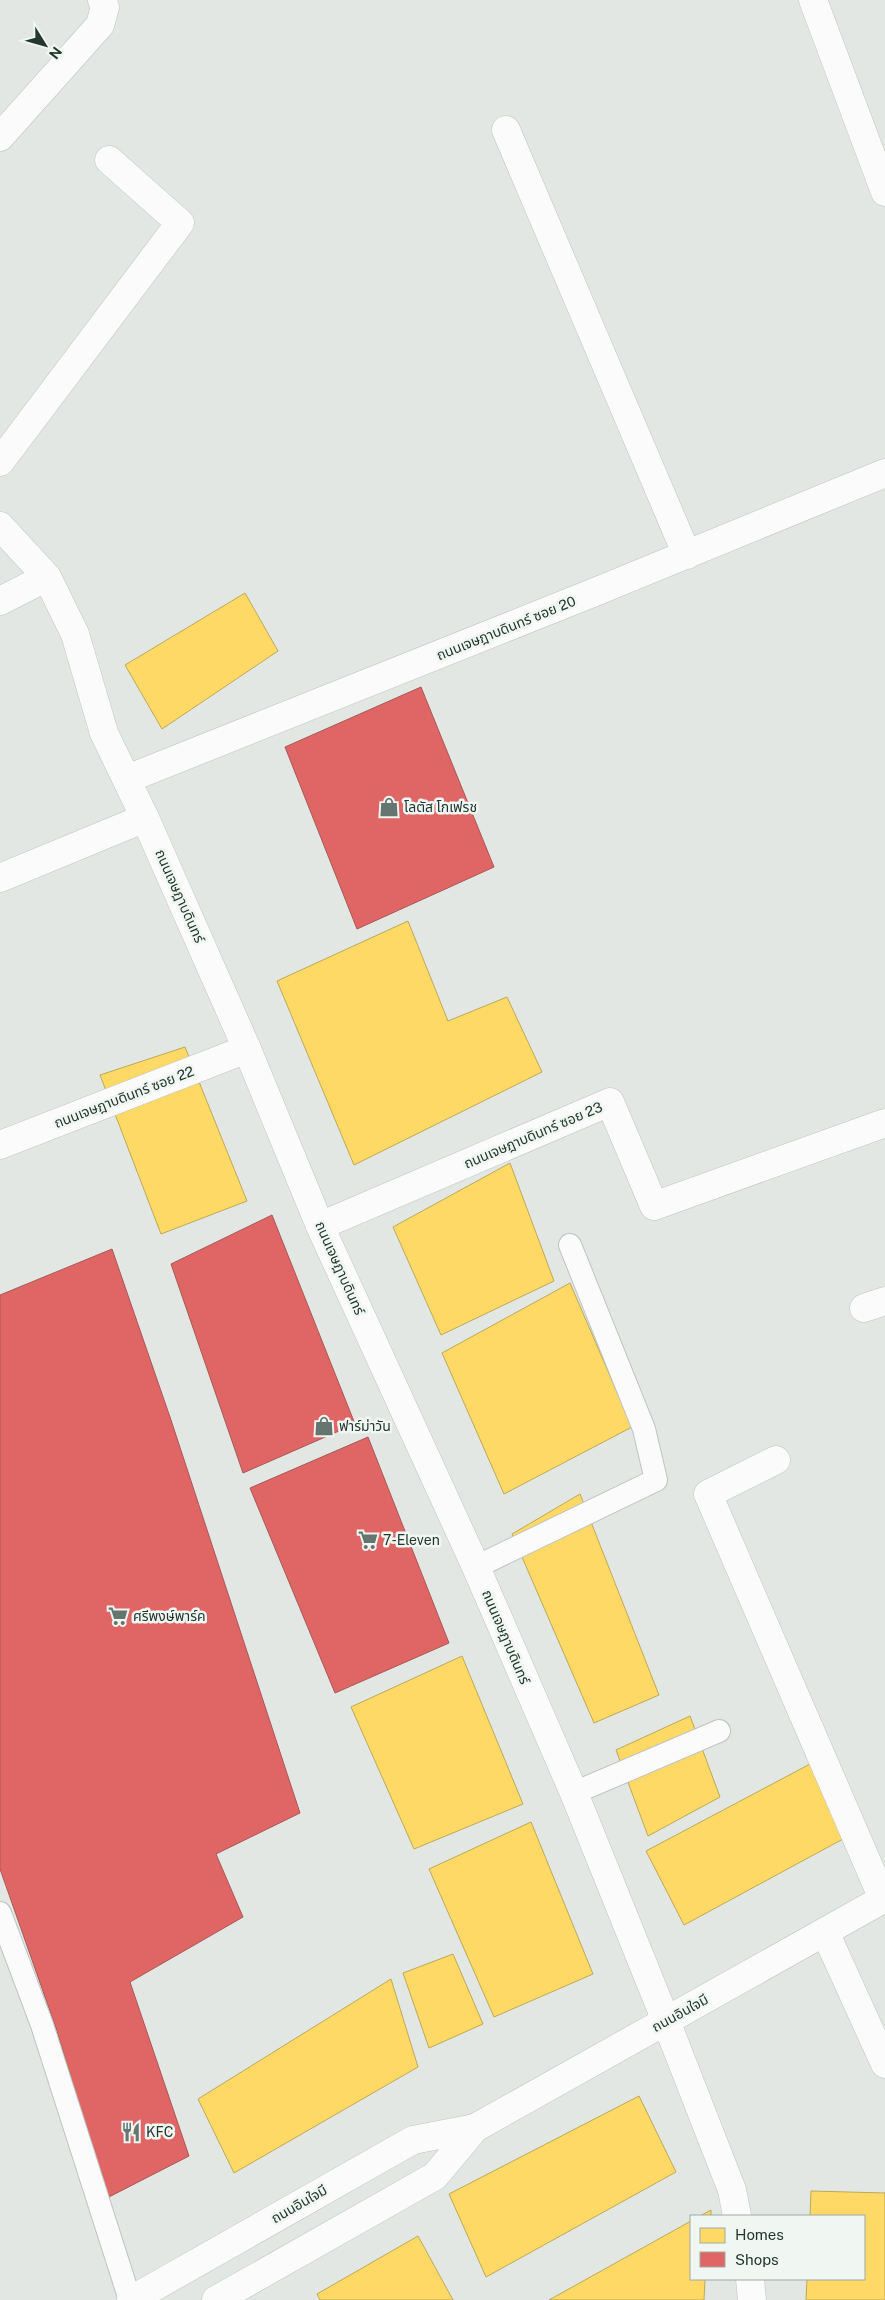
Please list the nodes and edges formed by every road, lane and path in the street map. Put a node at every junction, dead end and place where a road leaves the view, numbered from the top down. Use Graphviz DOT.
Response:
graph roads {
  1 [pos="102,0"];
  2 [pos="813,0"];
  3 [pos="506,130"];
  4 [pos="0,137"];
  5 [pos="109,160"];
  6 [pos="885,192"];
  7 [pos="0,462"];
  8 [pos="885,473"];
  9 [pos="0,526"];
  10 [pos="687,555"];
  11 [pos="47,577"];
  12 [pos="0,601"];
  13 [pos="126,779"];
  14 [pos="145,818"];
  15 [pos="0,878"];
  16 [pos="248,1049"];
  17 [pos="885,1123"];
  18 [pos="0,1145"];
  19 [pos="320,1226"];
  20 [pos="570,1245"];
  21 [pos="776,1460"];
  22 [pos="476,1567"];
  23 [pos="720,1730"];
  24 [pos="574,1793"];
  25 [pos="884,1898"];
  26 [pos="0,1913"];
  27 [pos="825,1932"];
  28 [pos="666,2021"];
  29 [pos="885,2064"];
  30 [pos="474,2128"];
  31 [pos="738,2215"];
  32 [pos="750,2280"];
  33 [pos="130,2300"];
  34 [pos="216,2300"];
  35 [pos="752,2300"];
  1 -- 4 [label="street"];
  2 -- 6 [label="street"];
  3 -- 10 [label="street"];
  5 -- 7 [label="street"];
  8 -- 10 [label="street, ถนนเจษฎาบดินทร์ ซอย 20"];
  9 -- 11 [label="street, ถนนเจษฎาบดินทร์"];
  10 -- 13 [label="street, ถนนเจษฎาบดินทร์ ซอย 20"];
  11 -- 12 [label="street"];
  11 -- 13 [label="street, ถนนเจษฎาบดินทร์"];
  13 -- 14 [label="street, ถนนเจษฎาบดินทร์"];
  14 -- 15 [label="street"];
  14 -- 16 [label="street, ถนนเจษฎาบดินทร์"];
  16 -- 18 [label="street, ถนนเจษฎาบดินทร์ ซอย 22"];
  16 -- 19 [label="street, ถนนเจษฎาบดินทร์"];
  17 -- 19 [label="street, ถนนเจษฎาบดินทร์ ซอย 23"];
  19 -- 22 [label="street, ถนนเจษฎาบดินทร์"];
  20 -- 22 [label="lane"];
  21 -- 25 [label="street"];
  22 -- 24 [label="street, ถนนเจษฎาบดินทร์"];
  23 -- 24 [label="lane"];
  24 -- 28 [label="street, ถนนเจษฎาบดินทร์"];
  25 -- 27 [label="street, ถนนอินใจมี"];
  26 -- 33 [label="lane"];
  27 -- 28 [label="street, ถนนอินใจมี"];
  27 -- 29 [label="street"];
  28 -- 30 [label="street, ถนนอินใจมี"];
  28 -- 31 [label="street, ถนนเจษฎาบดินทร์"];
  30 -- 33 [label="street, ถนนอินใจมี"];
  30 -- 34 [label="street, ถนนอินใจมี"];
  32 -- 35 [label="street"];
}
